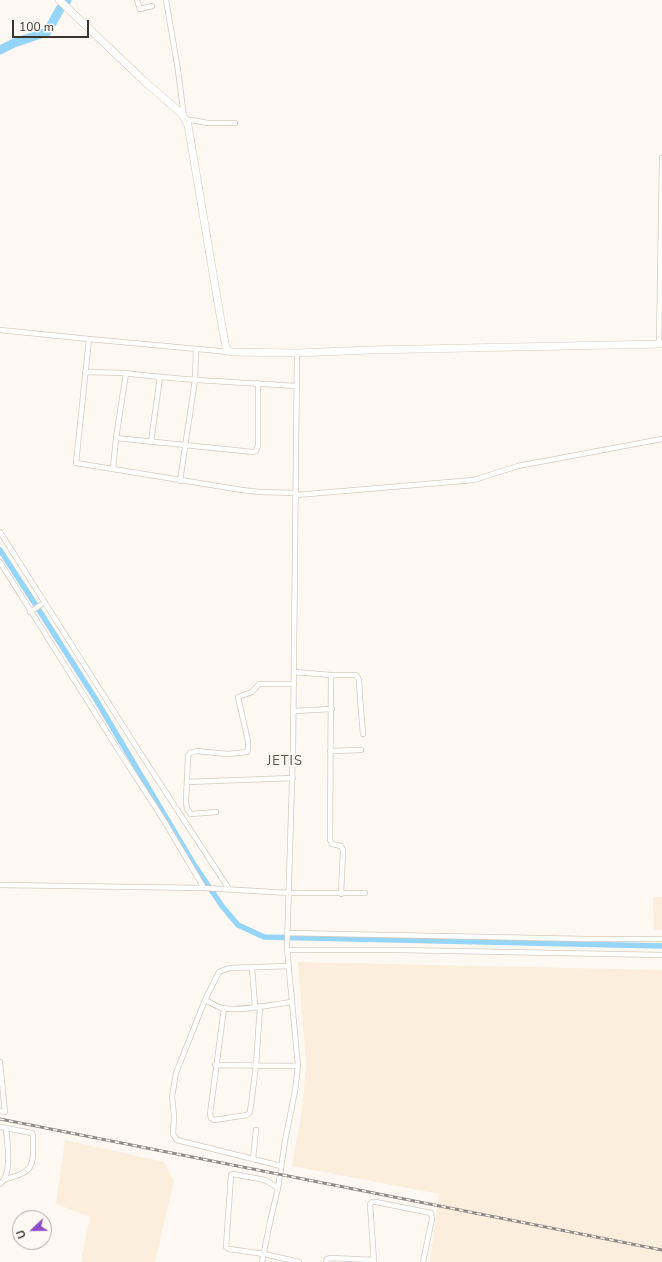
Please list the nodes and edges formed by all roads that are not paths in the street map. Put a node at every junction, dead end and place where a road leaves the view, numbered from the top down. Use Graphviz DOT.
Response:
graph roads {
  1 [pos="59,0"];
  2 [pos="137,0"];
  3 [pos="166,0"];
  4 [pos="152,6"];
  5 [pos="185,118"];
  6 [pos="235,123"];
  7 [pos="662,158"];
  8 [pos="0,330"];
  9 [pos="89,339"];
  10 [pos="660,344"];
  11 [pos="196,349"];
  12 [pos="230,352"];
  13 [pos="297,353"];
  14 [pos="85,372"];
  15 [pos="126,373"];
  16 [pos="160,377"];
  17 [pos="195,380"];
  18 [pos="258,383"];
  19 [pos="297,386"];
  20 [pos="116,438"];
  21 [pos="662,439"];
  22 [pos="151,442"];
  23 [pos="185,445"];
  24 [pos="113,469"];
  25 [pos="180,481"];
  26 [pos="296,494"];
  27 [pos="0,532"];
  28 [pos="0,562"];
  29 [pos="44,603"];
  30 [pos="31,611"];
  31 [pos="294,672"];
  32 [pos="331,675"];
  33 [pos="294,684"];
  34 [pos="332,709"];
  35 [pos="294,711"];
  36 [pos="363,734"];
  37 [pos="362,750"];
  38 [pos="330,751"];
  39 [pos="293,778"];
  40 [pos="186,782"];
  41 [pos="216,812"];
  42 [pos="191,814"];
  43 [pos="185,821"];
  44 [pos="0,885"];
  45 [pos="206,888"];
  46 [pos="229,889"];
  47 [pos="290,893"];
  48 [pos="365,893"];
  49 [pos="341,894"];
  50 [pos="288,934"];
  51 [pos="662,939"];
  52 [pos="287,949"];
  53 [pos="662,955"];
  54 [pos="289,966"];
  55 [pos="252,967"];
  56 [pos="205,1000"];
  57 [pos="292,1002"];
  58 [pos="258,1006"];
  59 [pos="224,1008"];
  60 [pos="0,1062"];
  61 [pos="216,1065"];
  62 [pos="256,1066"];
  63 [pos="298,1066"];
  64 [pos="0,1111"];
  65 [pos="0,1127"];
  66 [pos="6,1128"];
  67 [pos="256,1130"];
  68 [pos="253,1159"];
  69 [pos="281,1166"];
  70 [pos="2,1182"];
  71 [pos="278,1188"];
  72 [pos="264,1254"];
  73 [pos="340,1260"];
  74 [pos="374,1261"];
  75 [pos="262,1262"];
  76 [pos="299,1262"];
  77 [pos="326,1262"];
  78 [pos="423,1262"];
  1 -- 5 [label="main road"];
  2 -- 4 [label="street"];
  3 -- 5 [label="street"];
  5 -- 6 [label="street"];
  5 -- 12 [label="main road"];
  7 -- 10 [label="street"];
  8 -- 9 [label="street"];
  9 -- 11 [label="street"];
  9 -- 14 [label="street"];
  10 -- 13 [label="main road"];
  11 -- 12 [label="street"];
  11 -- 17 [label="street"];
  12 -- 13 [label="main road"];
  13 -- 19 [label="street"];
  14 -- 15 [label="street"];
  14 -- 24 [label="street"];
  15 -- 16 [label="street"];
  15 -- 20 [label="street"];
  16 -- 17 [label="street"];
  16 -- 22 [label="street"];
  17 -- 18 [label="street"];
  17 -- 23 [label="street"];
  18 -- 19 [label="street"];
  18 -- 23 [label="street"];
  19 -- 26 [label="street"];
  20 -- 22 [label="street"];
  20 -- 24 [label="street"];
  21 -- 26 [label="street"];
  22 -- 23 [label="street"];
  23 -- 25 [label="street"];
  24 -- 25 [label="street"];
  25 -- 26 [label="street"];
  26 -- 31 [label="street"];
  27 -- 29 [label="street"];
  28 -- 30 [label="street"];
  29 -- 30 [label="street"];
  29 -- 43 [label="street"];
  30 -- 45 [label="street"];
  31 -- 32 [label="street"];
  31 -- 33 [label="street"];
  32 -- 34 [label="street"];
  32 -- 36 [label="street"];
  33 -- 35 [label="street"];
  33 -- 40 [label="street"];
  34 -- 35 [label="street"];
  34 -- 38 [label="street"];
  35 -- 39 [label="street"];
  37 -- 38 [label="street"];
  38 -- 49 [label="street"];
  39 -- 40 [label="street"];
  39 -- 47 [label="street"];
  40 -- 42 [label="street"];
  41 -- 42 [label="street"];
  42 -- 43 [label="street"];
  43 -- 46 [label="street"];
  44 -- 45 [label="street"];
  45 -- 46 [label="street"];
  46 -- 47 [label="street"];
  47 -- 49 [label="street"];
  47 -- 50 [label="street"];
  48 -- 49 [label="street"];
  50 -- 51 [label="street"];
  50 -- 52 [label="street"];
  52 -- 53 [label="street"];
  52 -- 54 [label="street"];
  54 -- 55 [label="street"];
  54 -- 57 [label="street"];
  55 -- 56 [label="street"];
  55 -- 58 [label="street"];
  56 -- 59 [label="street"];
  56 -- 68 [label="street"];
  57 -- 58 [label="street"];
  57 -- 63 [label="street"];
  58 -- 59 [label="street"];
  58 -- 62 [label="street"];
  59 -- 61 [label="street"];
  60 -- 64 [label="street"];
  61 -- 62 [label="street"];
  61 -- 62 [label="street"];
  62 -- 63 [label="street"];
  63 -- 69 [label="street"];
  65 -- 66 [label="street"];
  66 -- 70 [label="street"];
  66 -- 70 [label="street"];
  67 -- 68 [label="street"];
  68 -- 69 [label="street"];
  69 -- 71 [label="street"];
  71 -- 72 [label="street"];
  71 -- 72 [label="street"];
  72 -- 75 [label="street"];
  72 -- 76 [label="street"];
  73 -- 74 [label="street"];
  73 -- 77 [label="street"];
  74 -- 78 [label="street"];
}
